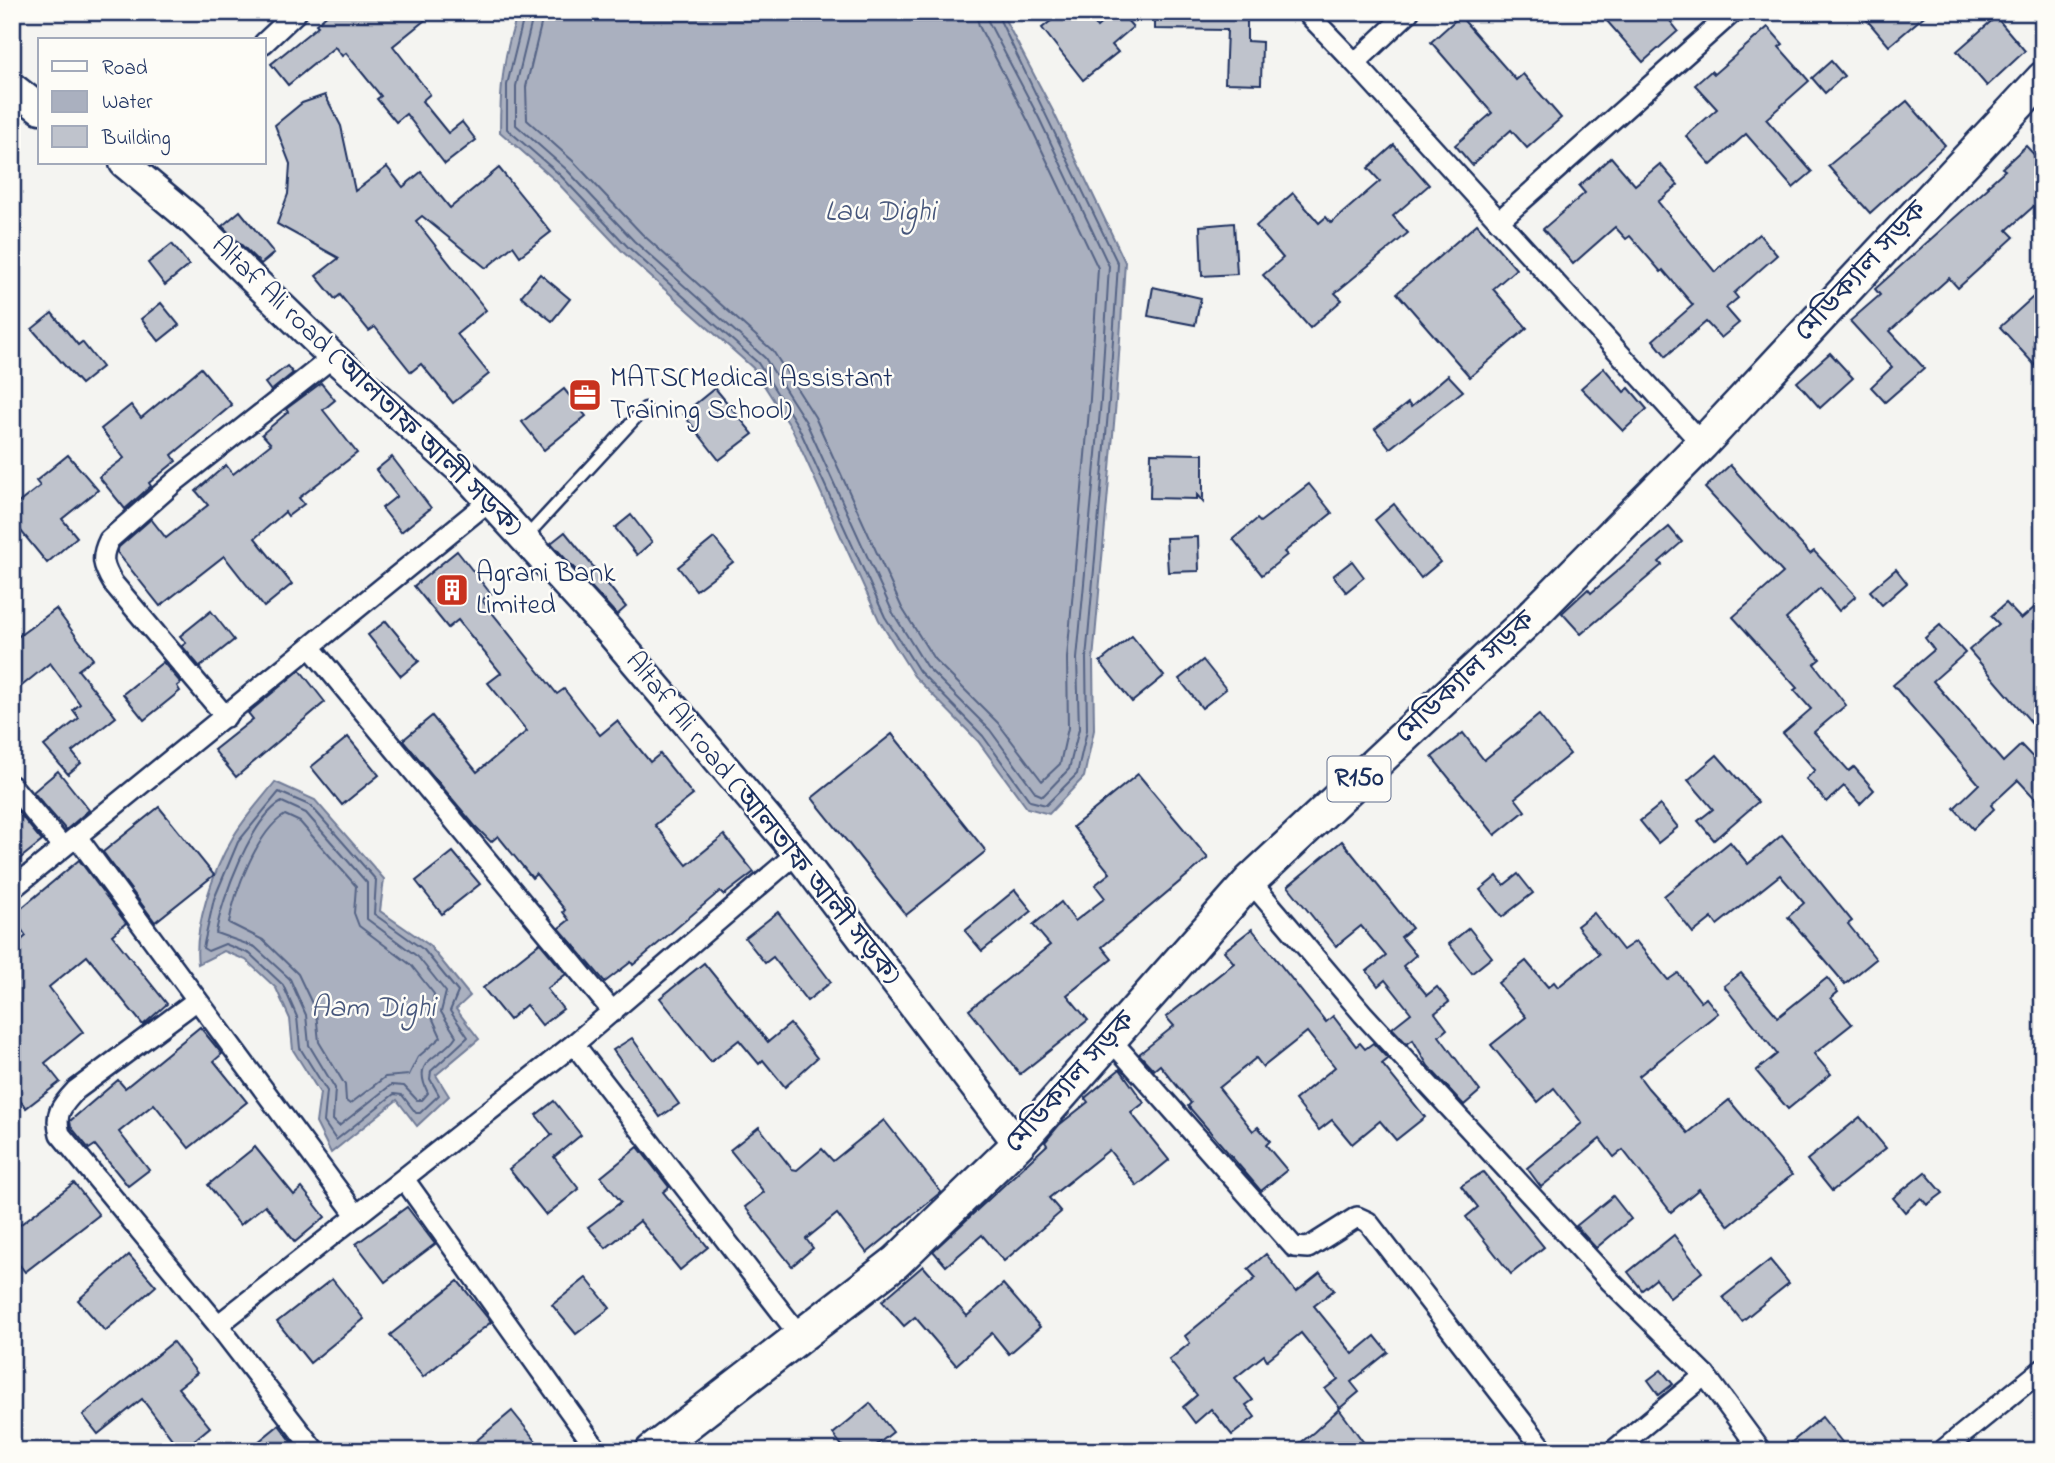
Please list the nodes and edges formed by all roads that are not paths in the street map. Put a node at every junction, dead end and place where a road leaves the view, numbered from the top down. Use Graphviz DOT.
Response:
graph roads {
  1 [pos="296,12"];
  2 [pos="1307,12"];
  3 [pos="1409,12"];
  4 [pos="1732,12"];
  5 [pos="266,41"];
  6 [pos="1356,63"];
  7 [pos="2043,78"];
  8 [pos="135,165"];
  9 [pos="1499,221"];
  10 [pos="333,358"];
  11 [pos="645,408"];
  12 [pos="1702,444"];
  13 [pos="489,501"];
  14 [pos="524,538"];
  15 [pos="310,647"];
  16 [pos="226,717"];
  17 [pos="12,786"];
  18 [pos="70,842"];
  19 [pos="797,853"];
  20 [pos="1250,881"];
  21 [pos="12,889"];
  22 [pos="197,1000"];
  23 [pos="613,1012"];
  24 [pos="1110,1039"];
  25 [pos="574,1044"];
  26 [pos="1018,1144"];
  27 [pos="404,1179"];
  28 [pos="357,1216"];
  29 [pos="218,1325"];
  30 [pos="800,1336"];
  31 [pos="2043,1369"];
  32 [pos="1705,1375"];
  33 [pos="315,1451"];
  34 [pos="598,1451"];
  35 [pos="652,1451"];
  36 [pos="1545,1451"];
  37 [pos="1613,1451"];
  38 [pos="1761,1451"];
  39 [pos="1942,1451"];
  1 -- 5 [label="street"];
  2 -- 6 [label="street"];
  3 -- 6 [label="street"];
  4 -- 9 [label="street"];
  6 -- 9 [label="street"];
  7 -- 12 [label="main road, মেডিক্যাল সড়ক / R150"];
  8 -- 10 [label="main road, Altaf Ali road (আলতাফ আলী সড়ক)"];
  9 -- 12 [label="street"];
  10 -- 13 [label="main road, Altaf Ali road (আলতাফ আলী সড়ক)"];
  10 -- 16 [label="street"];
  11 -- 14 [label="lane"];
  12 -- 20 [label="main road, মেডিক্যাল সড়ক / R150"];
  13 -- 14 [label="main road, Altaf Ali road (আলতাফ আলী সড়ক)"];
  13 -- 15 [label="street"];
  14 -- 19 [label="main road, Altaf Ali road (আলতাফ আলী সড়ক)"];
  15 -- 16 [label="street"];
  15 -- 23 [label="street"];
  16 -- 18 [label="street"];
  17 -- 18 [label="street"];
  18 -- 21 [label="street"];
  18 -- 22 [label="street"];
  19 -- 23 [label="street"];
  19 -- 26 [label="main road, Altaf Ali road (আলতাফ আলী সড়ক)"];
  20 -- 24 [label="main road, মেডিক্যাল সড়ক / R150"];
  20 -- 32 [label="street"];
  22 -- 28 [label="street"];
  22 -- 29 [label="street"];
  23 -- 25 [label="street"];
  24 -- 26 [label="main road, মেডিক্যাল সড়ক / R150"];
  24 -- 36 [label="street"];
  25 -- 27 [label="street"];
  25 -- 30 [label="street"];
  26 -- 30 [label="main road, মেডিক্যাল সড়ক / R150"];
  27 -- 28 [label="street"];
  27 -- 34 [label="street"];
  28 -- 29 [label="street"];
  29 -- 33 [label="street"];
  30 -- 35 [label="main road, মেডিক্যাল সড়ক / R150"];
  31 -- 39 [label="street"];
  32 -- 37 [label="street"];
  32 -- 38 [label="street"];
}
